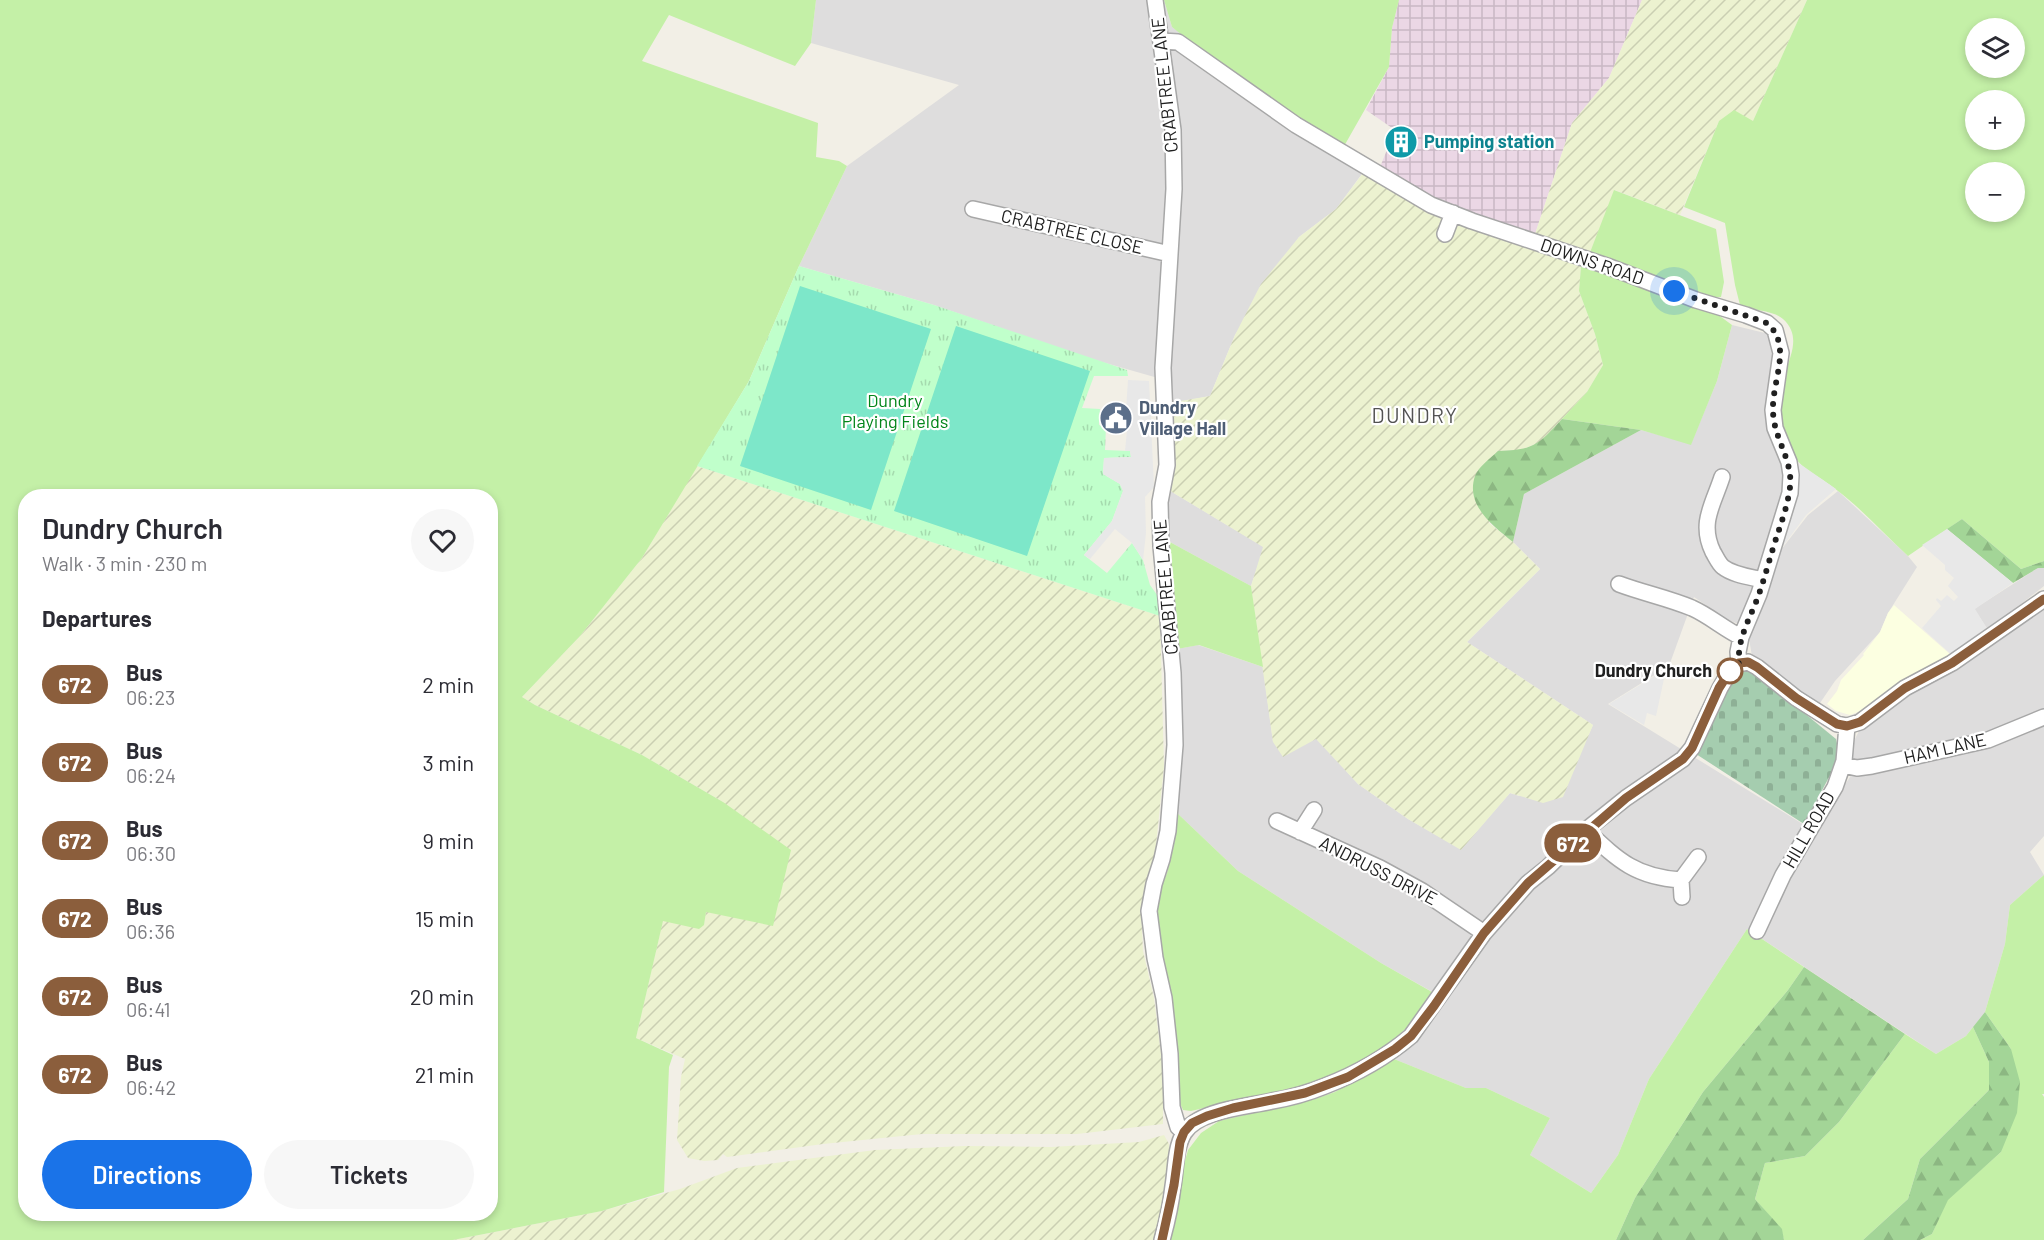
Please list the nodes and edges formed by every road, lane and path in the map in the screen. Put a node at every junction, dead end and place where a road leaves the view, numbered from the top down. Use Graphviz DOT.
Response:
graph roads {
  1 [pos="1155,0"];
  2 [pos="1162,41"];
  3 [pos="973,209"];
  4 [pos="1453,213"];
  5 [pos="1445,234"];
  6 [pos="1170,254"];
  7 [pos="1722,477"];
  8 [pos="1763,580"];
  9 [pos="1627,592"];
  10 [pos="2044,599"];
  11 [pos="1742,637"];
  12 [pos="1739,663"];
  13 [pos="2044,717"];
  14 [pos="1847,726"];
  15 [pos="1843,765"];
  16 [pos="1314,810"];
  17 [pos="1276,821"];
  18 [pos="1586,830"];
  19 [pos="1300,832"];
  20 [pos="1698,857"];
  21 [pos="1681,880"];
  22 [pos="1682,897"];
  23 [pos="1757,931"];
  24 [pos="1484,933"];
  25 [pos="1184,1132"];
  26 [pos="1162,1240"];
  1 -- 2 [label="street, CRABTREE LANE"];
  2 -- 4 [label="street, DOWNS ROAD"];
  2 -- 6 [label="street, CRABTREE LANE"];
  3 -- 6 [label="street, CRABTREE CLOSE"];
  4 -- 5 [label="street"];
  4 -- 8 [label="street, DOWNS ROAD"];
  6 -- 25 [label="street, CRABTREE LANE"];
  7 -- 8 [label="street"];
  8 -- 11 [label="street, DOWNS ROAD"];
  9 -- 11 [label="street"];
  10 -- 14 [label="street"];
  11 -- 12 [label="street, DOWNS ROAD"];
  12 -- 14 [label="street"];
  12 -- 18 [label="street"];
  13 -- 15 [label="street, HAM LANE"];
  14 -- 15 [label="street, HILL ROAD"];
  15 -- 23 [label="street, HILL ROAD"];
  16 -- 19 [label="street, ANDRUSS DRIVE"];
  17 -- 19 [label="street, ANDRUSS DRIVE"];
  18 -- 21 [label="street"];
  18 -- 24 [label="street"];
  19 -- 24 [label="street, ANDRUSS DRIVE"];
  20 -- 21 [label="street"];
  21 -- 22 [label="street"];
  24 -- 25 [label="street"];
  25 -- 26 [label="street"];
}
